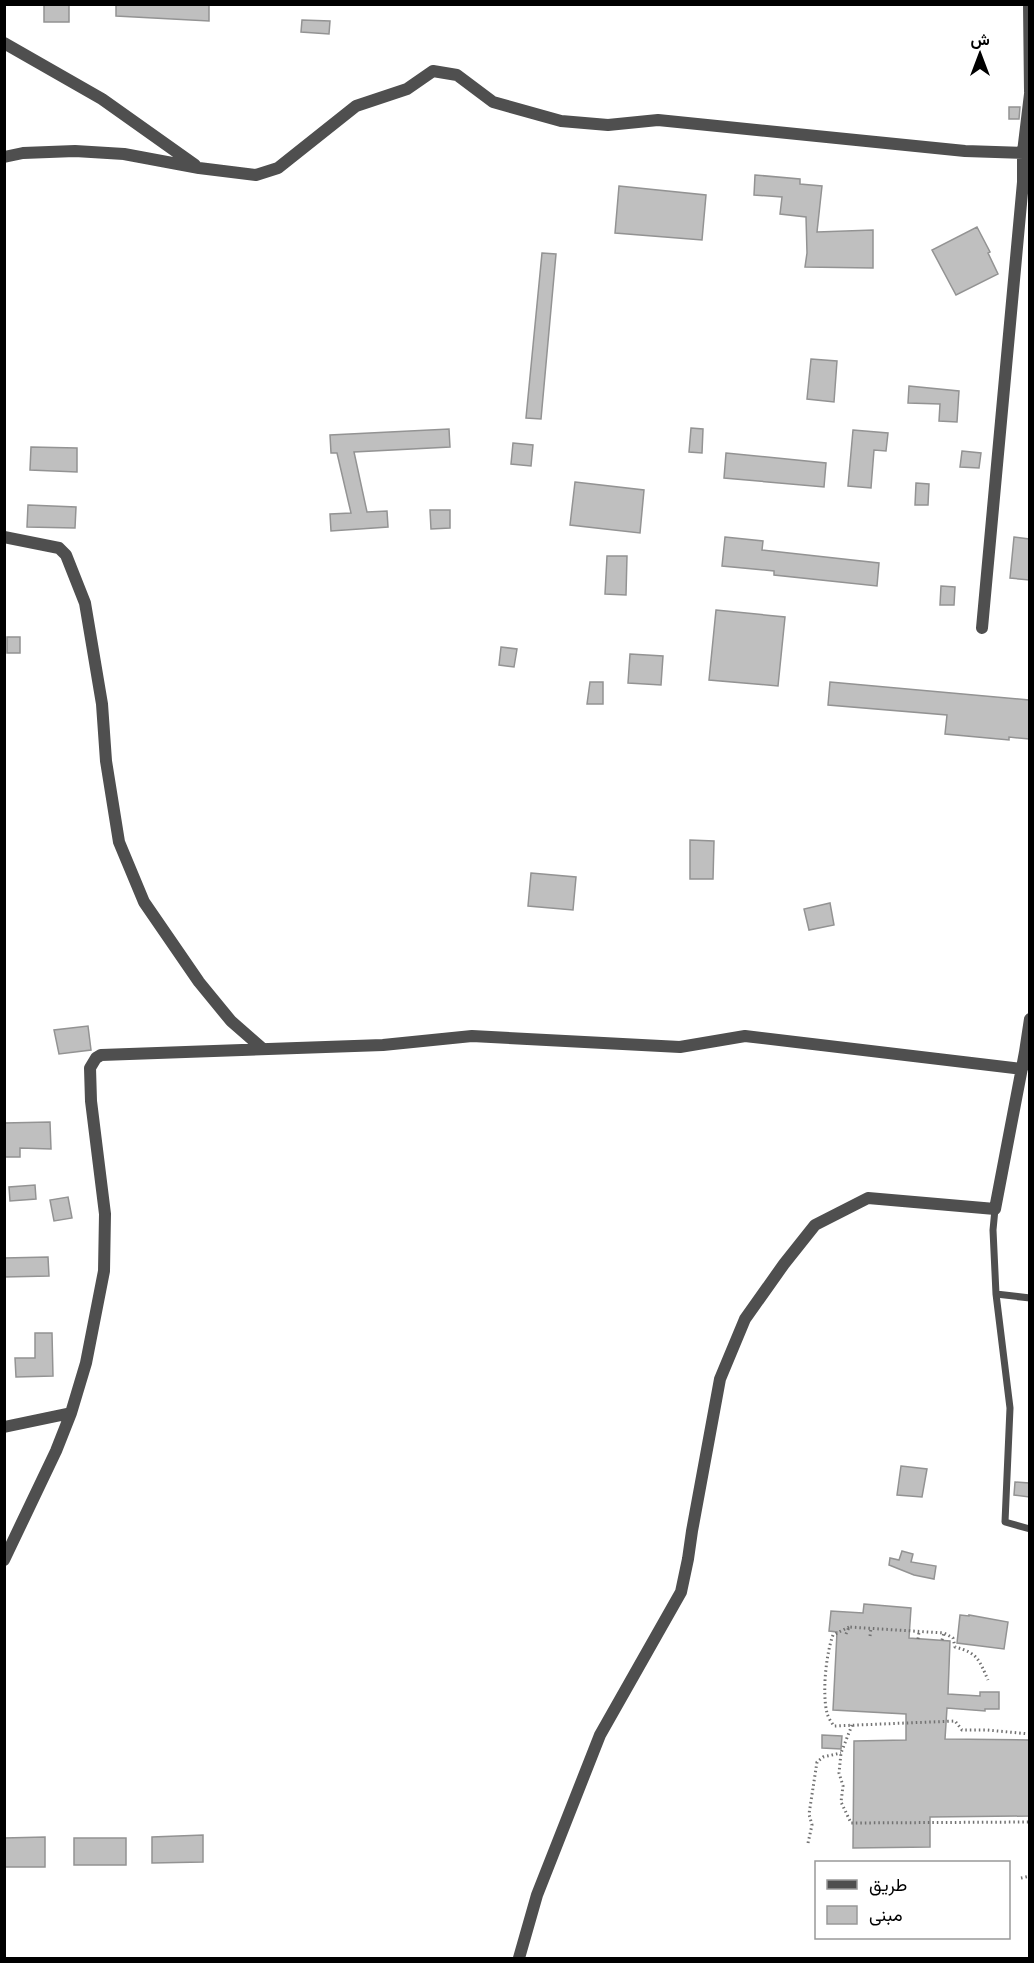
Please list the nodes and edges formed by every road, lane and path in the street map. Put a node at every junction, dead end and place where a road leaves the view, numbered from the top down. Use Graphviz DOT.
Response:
graph roads {
  1 [pos="1029,4"];
  2 [pos="4,43"];
  3 [pos="1029,93"];
  4 [pos="1026,152"];
  5 [pos="4,157"];
  6 [pos="199,168"];
  7 [pos="4,537"];
  8 [pos="982,628"];
  9 [pos="1029,1019"];
  10 [pos="263,1049"];
  11 [pos="1022,1069"];
  12 [pos="995,1209"];
  13 [pos="996,1294"];
  14 [pos="1029,1298"];
  15 [pos="71,1413"];
  16 [pos="4,1427"];
  17 [pos="1029,1529"];
  18 [pos="4,1560"];
  19 [pos="849,1627"];
  20 [pos="871,1628"];
  21 [pos="895,1630"];
  22 [pos="919,1632"];
  23 [pos="944,1634"];
  24 [pos="846,1635"];
  25 [pos="870,1636"];
  26 [pos="894,1638"];
  27 [pos="918,1639"];
  28 [pos="942,1640"];
  29 [pos="988,1680"];
  30 [pos="852,1725"];
  31 [pos="1029,1734"];
  32 [pos="841,1754"];
  33 [pos="975,1815"];
  34 [pos="998,1815"];
  35 [pos="952,1816"];
  36 [pos="1020,1816"];
  37 [pos="863,1817"];
  38 [pos="885,1817"];
  39 [pos="908,1817"];
  40 [pos="930,1817"];
  41 [pos="999,1822"];
  42 [pos="1020,1822"];
  43 [pos="1029,1822"];
  44 [pos="863,1823"];
  45 [pos="886,1823"];
  46 [pos="908,1823"];
  47 [pos="931,1823"];
  48 [pos="952,1823"];
  49 [pos="976,1823"];
  50 [pos="808,1843"];
  51 [pos="1029,1875"];
  52 [pos="1021,1878"];
  53 [pos="519,1959"];
  1 -- 3 [label="street"];
  2 -- 6 [label="street"];
  3 -- 4 [label="street"];
  4 -- 6 [label="street"];
  4 -- 8 [label="street"];
  5 -- 6 [label="street"];
  7 -- 10 [label="street"];
  9 -- 11 [label="street"];
  10 -- 11 [label="street"];
  10 -- 15 [label="street"];
  11 -- 12 [label="street"];
  12 -- 13 [label="lane"];
  12 -- 53 [label="street"];
  13 -- 14 [label="lane"];
  13 -- 17 [label="lane"];
  15 -- 16 [label="street"];
  15 -- 18 [label="street"];
  19 -- 20 [label="path"];
  19 -- 24 [label="path"];
  19 -- 30 [label="path"];
  20 -- 21 [label="path"];
  20 -- 25 [label="path"];
  21 -- 22 [label="path"];
  21 -- 26 [label="path"];
  22 -- 23 [label="path"];
  22 -- 27 [label="path"];
  23 -- 28 [label="path"];
  23 -- 29 [label="path"];
  30 -- 31 [label="path"];
  30 -- 32 [label="path"];
  32 -- 44 [label="path"];
  32 -- 50 [label="path"];
  33 -- 49 [label="path"];
  34 -- 41 [label="path"];
  35 -- 48 [label="path"];
  36 -- 42 [label="path"];
  37 -- 44 [label="path"];
  38 -- 45 [label="path"];
  39 -- 46 [label="path"];
  40 -- 47 [label="path"];
  41 -- 42 [label="path"];
  41 -- 49 [label="path"];
  42 -- 43 [label="path"];
  44 -- 45 [label="path"];
  45 -- 46 [label="path"];
  46 -- 47 [label="path"];
  47 -- 48 [label="path"];
  48 -- 49 [label="path"];
  51 -- 52 [label="path"];
}
